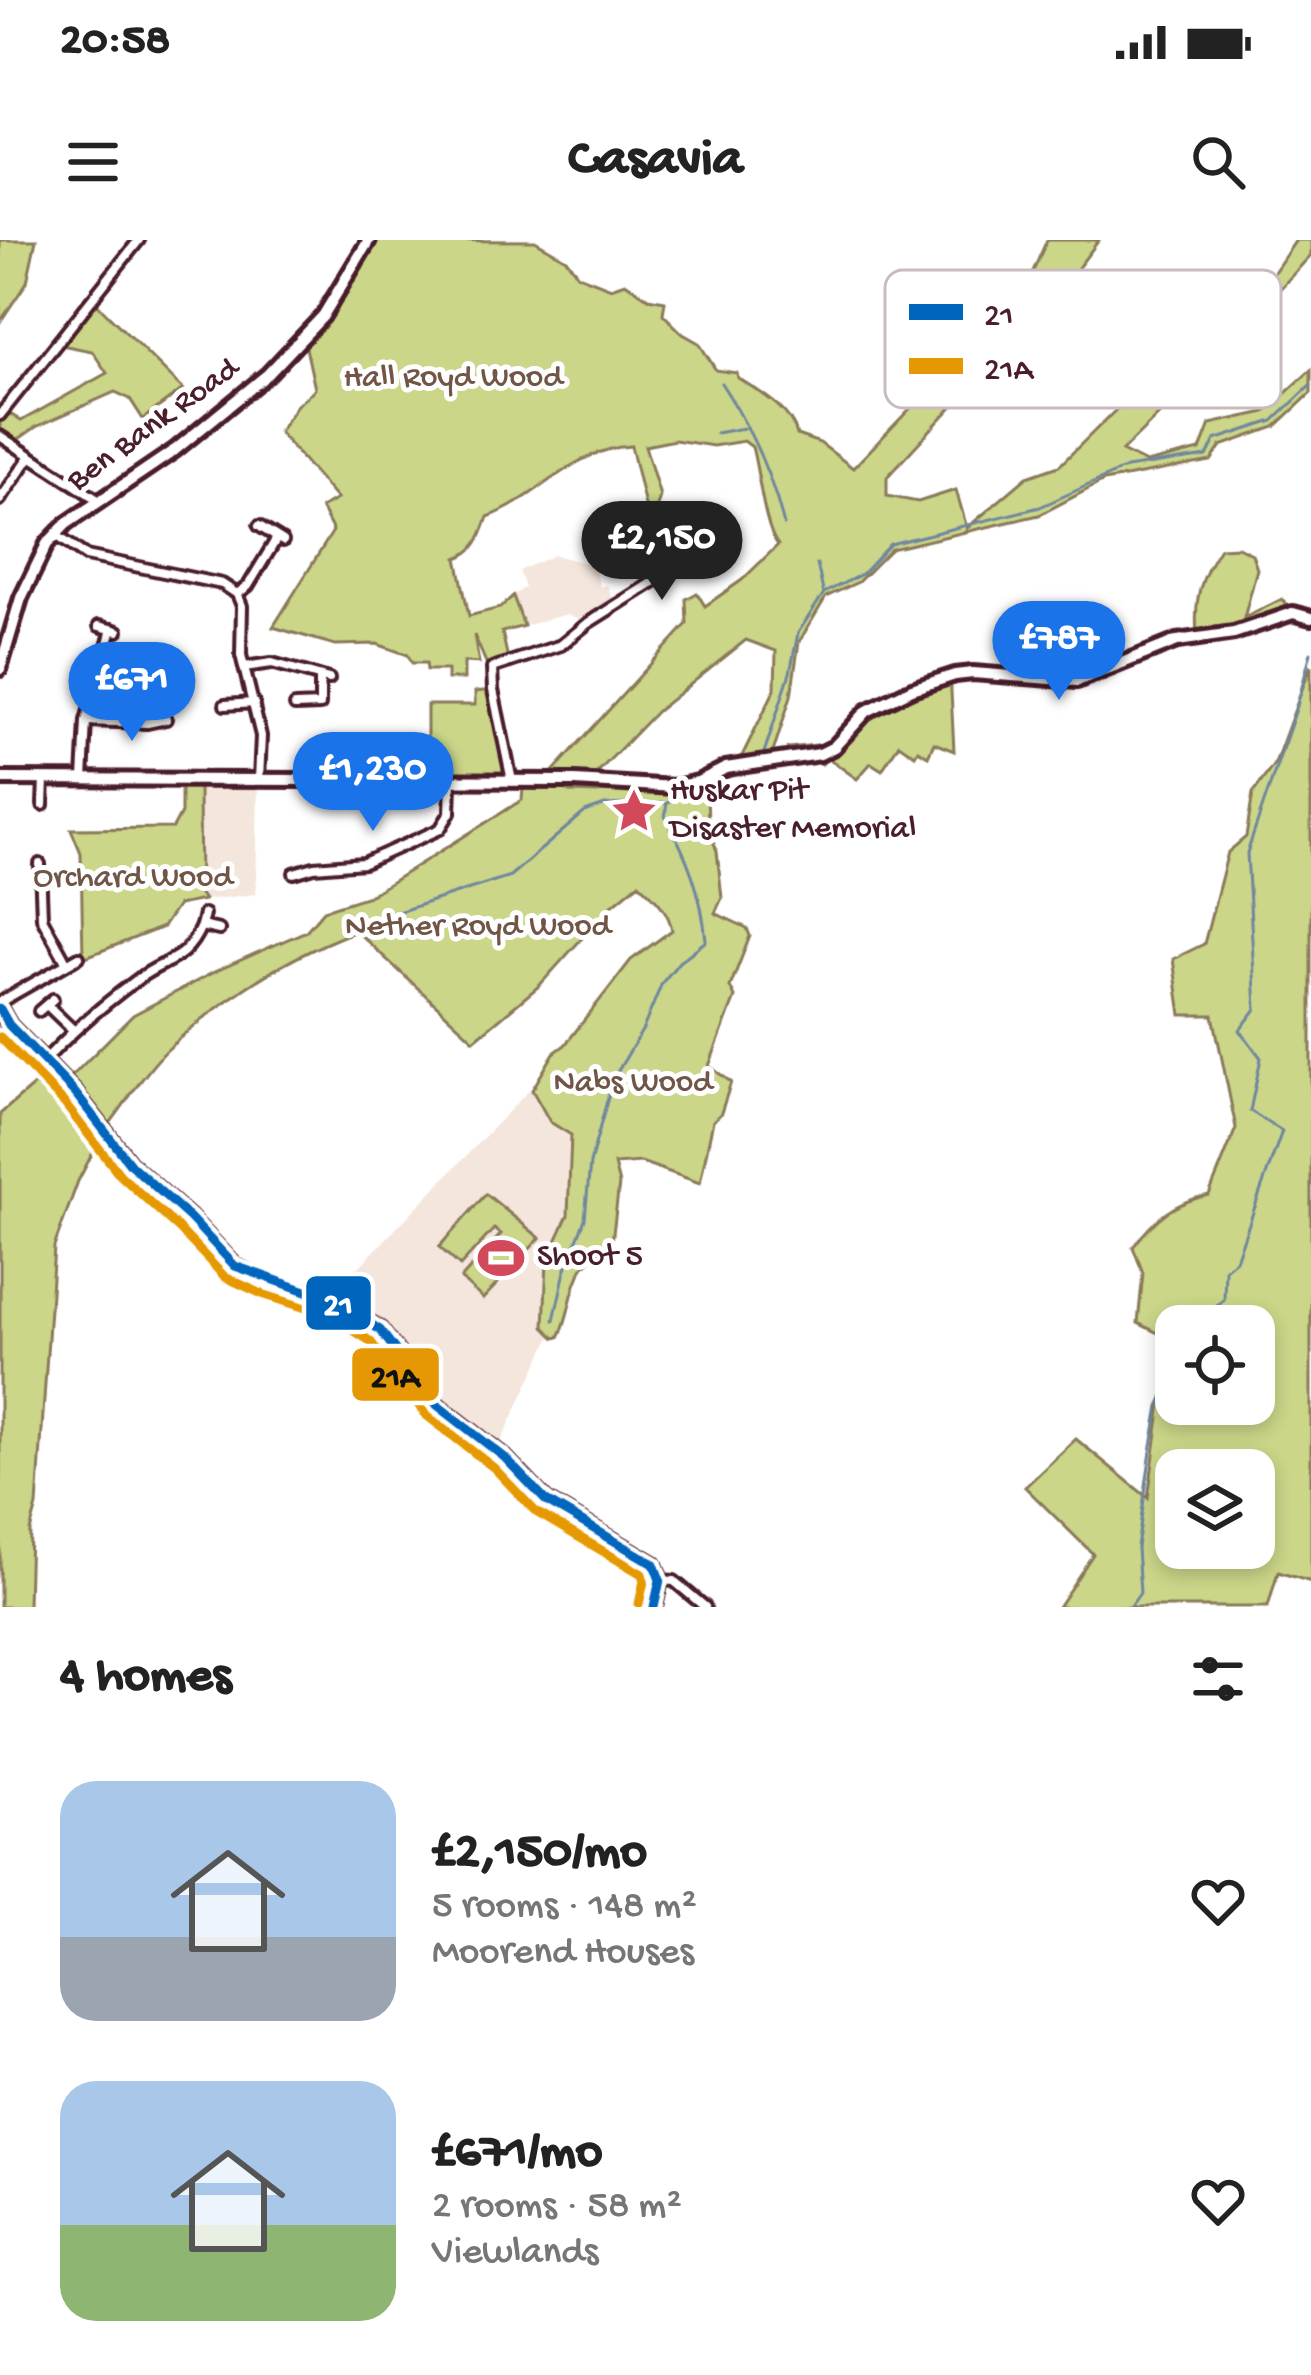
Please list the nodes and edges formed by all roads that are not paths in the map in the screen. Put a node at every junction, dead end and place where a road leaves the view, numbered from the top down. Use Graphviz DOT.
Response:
graph roads {
  1 [pos="139,240"];
  2 [pos="369,240"];
  3 [pos="0,416"];
  4 [pos="0,436"];
  5 [pos="28,458"];
  6 [pos="1,495"];
  7 [pos="98,500"];
  8 [pos="262,530"];
  9 [pos="55,534"];
  10 [pos="724,555"];
  11 [pos="237,593"];
  12 [pos="1311,618"];
  13 [pos="99,626"];
  14 [pos="244,668"];
  15 [pos="0,669"];
  16 [pos="254,703"];
  17 [pos="225,705"];
  18 [pos="295,706"];
  19 [pos="166,718"];
  20 [pos="86,721"];
  21 [pos="0,779"];
  22 [pos="44,779"];
  23 [pos="83,779"];
  24 [pos="259,780"];
  25 [pos="451,781"];
  26 [pos="512,782"];
  27 [pos="43,805"];
  28 [pos="40,864"];
  29 [pos="294,873"];
  30 [pos="204,914"];
  31 [pos="201,926"];
  32 [pos="219,930"];
  33 [pos="79,957"];
  34 [pos="66,962"];
  35 [pos="47,1005"];
  36 [pos="0,1006"];
  37 [pos="5,1029"];
  38 [pos="73,1030"];
  39 [pos="44,1061"];
  40 [pos="660,1580"];
  41 [pos="655,1607"];
  42 [pos="705,1607"];
  1 -- 3 [label="street"];
  2 -- 7 [label="main road, Ben Bank Road"];
  4 -- 5 [label="street"];
  5 -- 6 [label="street"];
  5 -- 7 [label="street"];
  7 -- 9 [label="main road, Ben Bank Road"];
  8 -- 11 [label="street"];
  9 -- 11 [label="street"];
  9 -- 15 [label="main road, Ben Bank Road"];
  10 -- 26 [label="street"];
  11 -- 14 [label="street"];
  12 -- 26 [label="main road"];
  13 -- 20 [label="street"];
  14 -- 16 [label="street"];
  14 -- 18 [label="street"];
  16 -- 17 [label="street"];
  16 -- 24 [label="street"];
  19 -- 20 [label="street"];
  20 -- 23 [label="street"];
  21 -- 22 [label="main road"];
  22 -- 23 [label="main road"];
  22 -- 27 [label="street"];
  23 -- 24 [label="main road"];
  24 -- 25 [label="main road"];
  25 -- 26 [label="main road"];
  25 -- 29 [label="street"];
  28 -- 34 [label="street"];
  30 -- 31 [label="street"];
  31 -- 32 [label="street"];
  31 -- 38 [label="street"];
  33 -- 34 [label="street"];
  34 -- 36 [label="street"];
  35 -- 38 [label="street"];
  36 -- 37 [label="main road"];
  37 -- 39 [label="main road"];
  38 -- 39 [label="street"];
  39 -- 40 [label="main road"];
  40 -- 41 [label="main road"];
  40 -- 42 [label="street"];
}
